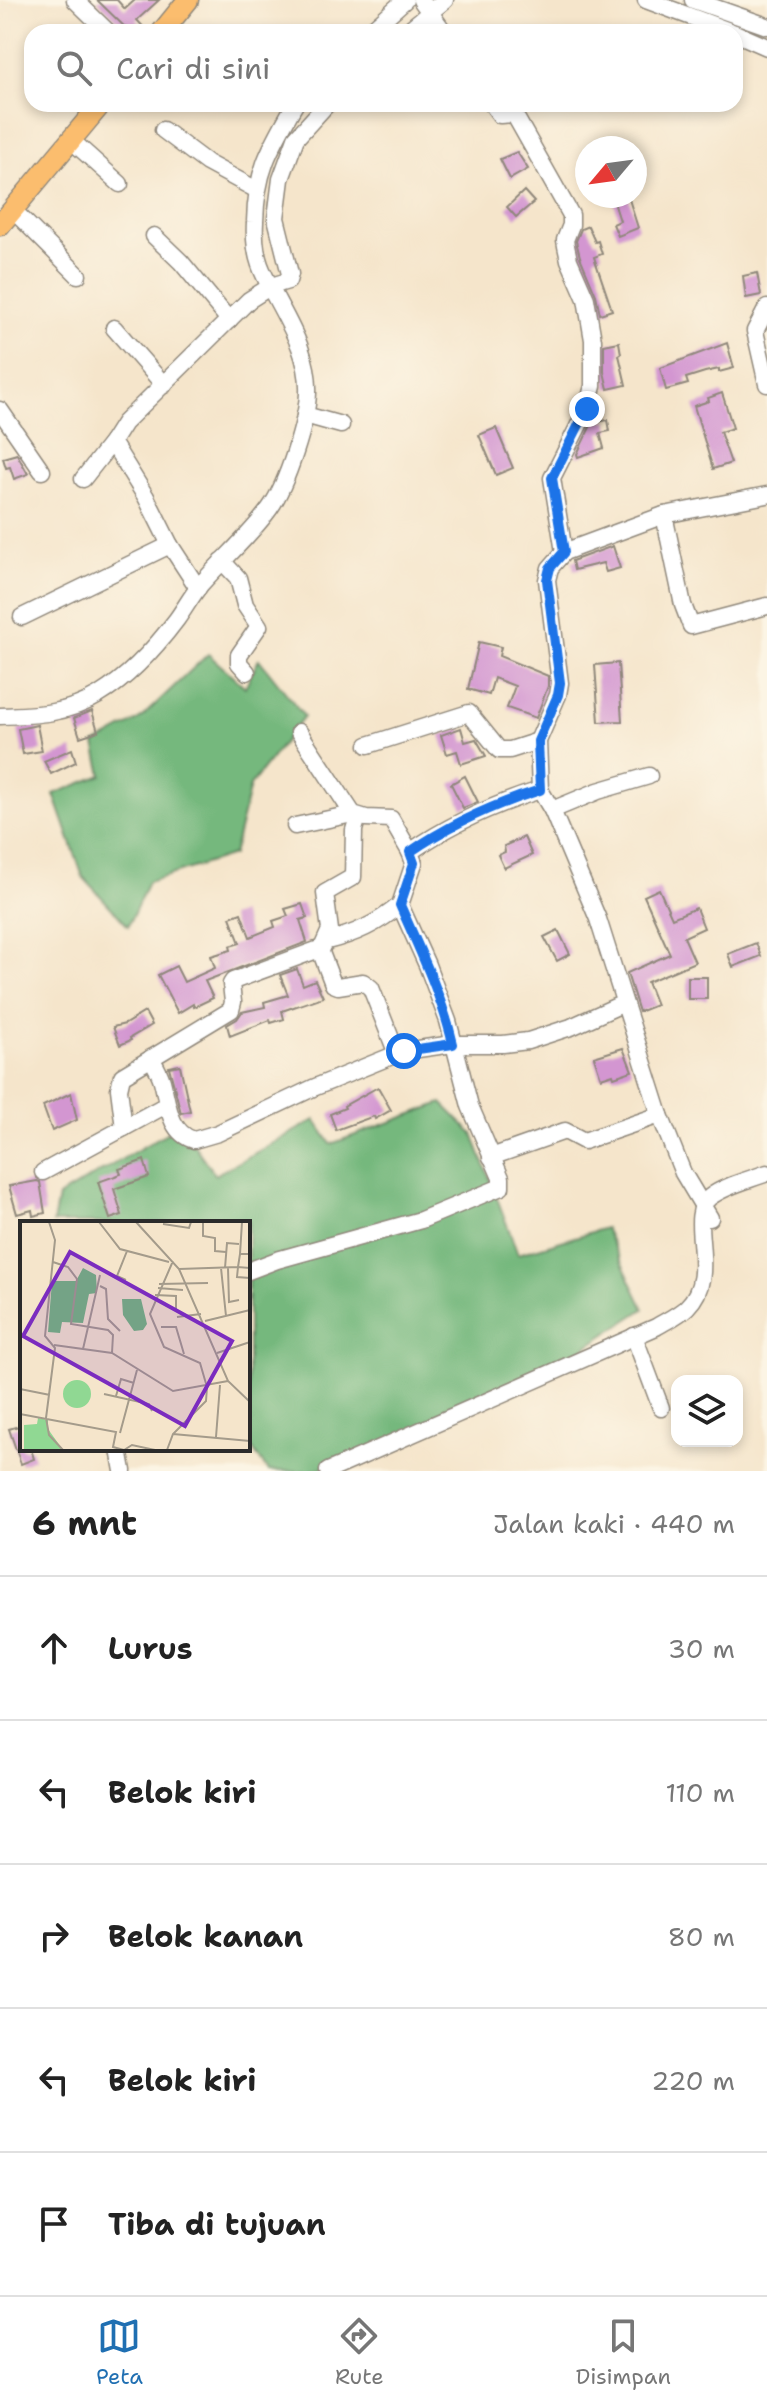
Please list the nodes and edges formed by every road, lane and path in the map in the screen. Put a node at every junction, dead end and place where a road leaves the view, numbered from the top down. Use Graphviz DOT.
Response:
graph roads {
  1 [pos="75,0"];
  2 [pos="188,0"];
  3 [pos="405,0"];
  4 [pos="445,0"];
  5 [pos="646,0"];
  6 [pos="693,0"];
  7 [pos="425,7"];
  8 [pos="100,24"];
  9 [pos="168,24"];
  10 [pos="378,24"];
  11 [pos="412,24"];
  12 [pos="438,24"];
  13 [pos="709,24"];
  14 [pos="767,26"];
  15 [pos="743,37"];
  16 [pos="767,47"];
  17 [pos="94,112"];
  18 [pos="302,112"];
  19 [pos="302,112"];
  20 [pos="498,112"];
  21 [pos="163,130"];
  22 [pos="290,132"];
  23 [pos="71,140"];
  24 [pos="120,184"];
  25 [pos="255,189"];
  26 [pos="6,218"];
  27 [pos="154,236"];
  28 [pos="78,275"];
  29 [pos="278,285"];
  30 [pos="767,308"];
  31 [pos="229,320"];
  32 [pos="114,328"];
  33 [pos="767,384"];
  34 [pos="164,385"];
  35 [pos="0,410"];
  36 [pos="112,442"];
  37 [pos="42,471"];
  38 [pos="83,479"];
  39 [pos="767,495"];
  40 [pos="664,515"];
  41 [pos="170,545"];
  42 [pos="564,552"];
  43 [pos="222,561"];
  44 [pos="198,588"];
  45 [pos="767,606"];
  46 [pos="22,617"];
  47 [pos="247,672"];
  48 [pos="0,716"];
  49 [pos="299,732"];
  50 [pos="538,741"];
  51 [pos="368,745"];
  52 [pos="649,776"];
  53 [pos="540,790"];
  54 [pos="552,810"];
  55 [pos="356,815"];
  56 [pos="295,826"];
  57 [pos="410,852"];
  58 [pos="400,905"];
  59 [pos="323,946"];
  60 [pos="624,1003"];
  61 [pos="453,1044"];
  62 [pos="397,1054"];
  63 [pos="151,1058"];
  64 [pos="166,1105"];
  65 [pos="660,1115"];
  66 [pos="124,1128"];
  67 [pos="491,1157"];
  68 [pos="43,1172"];
  69 [pos="764,1180"];
  70 [pos="706,1212"];
  71 [pos="250,1270"];
  72 [pos="636,1341"];
  73 [pos="661,1408"];
  74 [pos="119,1451"];
  75 [pos="123,1471"];
  76 [pos="328,1471"];
  77 [pos="355,1471"];
  1 -- 8 [label="street"];
  2 -- 9 [label="main road"];
  3 -- 10 [label="street"];
  4 -- 7 [label="street"];
  5 -- 13 [label="street"];
  6 -- 14 [label="street"];
  7 -- 11 [label="street"];
  7 -- 12 [label="street"];
  15 -- 16 [label="street"];
  17 -- 23 [label="main road"];
  18 -- 22 [label="street"];
  19 -- 22 [label="street"];
  20 -- 42 [label="street"];
  21 -- 25 [label="street"];
  22 -- 25 [label="street"];
  22 -- 29 [label="street"];
  23 -- 24 [label="street"];
  23 -- 26 [label="main road"];
  25 -- 29 [label="street"];
  26 -- 28 [label="street"];
  27 -- 31 [label="street"];
  29 -- 31 [label="street"];
  29 -- 43 [label="street"];
  30 -- 33 [label="street"];
  31 -- 34 [label="street"];
  32 -- 34 [label="street"];
  34 -- 36 [label="street"];
  35 -- 37 [label="street"];
  36 -- 38 [label="street"];
  36 -- 41 [label="street"];
  39 -- 40 [label="street"];
  40 -- 42 [label="street"];
  40 -- 45 [label="street"];
  41 -- 44 [label="street"];
  41 -- 46 [label="street"];
  42 -- 50 [label="street"];
  43 -- 44 [label="street"];
  43 -- 47 [label="street"];
  44 -- 48 [label="street"];
  49 -- 55 [label="street"];
  50 -- 51 [label="street"];
  50 -- 53 [label="street"];
  52 -- 54 [label="street"];
  53 -- 54 [label="street"];
  53 -- 57 [label="street"];
  54 -- 60 [label="street"];
  55 -- 56 [label="street"];
  55 -- 57 [label="street"];
  55 -- 59 [label="street"];
  57 -- 58 [label="street"];
  58 -- 59 [label="street"];
  58 -- 61 [label="street"];
  59 -- 62 [label="street"];
  59 -- 63 [label="street"];
  60 -- 61 [label="street"];
  60 -- 65 [label="street"];
  61 -- 62 [label="street"];
  61 -- 67 [label="street"];
  62 -- 64 [label="street"];
  63 -- 64 [label="street"];
  63 -- 66 [label="street"];
  64 -- 66 [label="street"];
  65 -- 67 [label="street"];
  65 -- 70 [label="street"];
  66 -- 68 [label="street"];
  67 -- 71 [label="street"];
  69 -- 70 [label="street"];
  70 -- 72 [label="street"];
  72 -- 73 [label="street"];
  72 -- 76 [label="street"];
  72 -- 77 [label="street"];
  74 -- 75 [label="street"];
}
